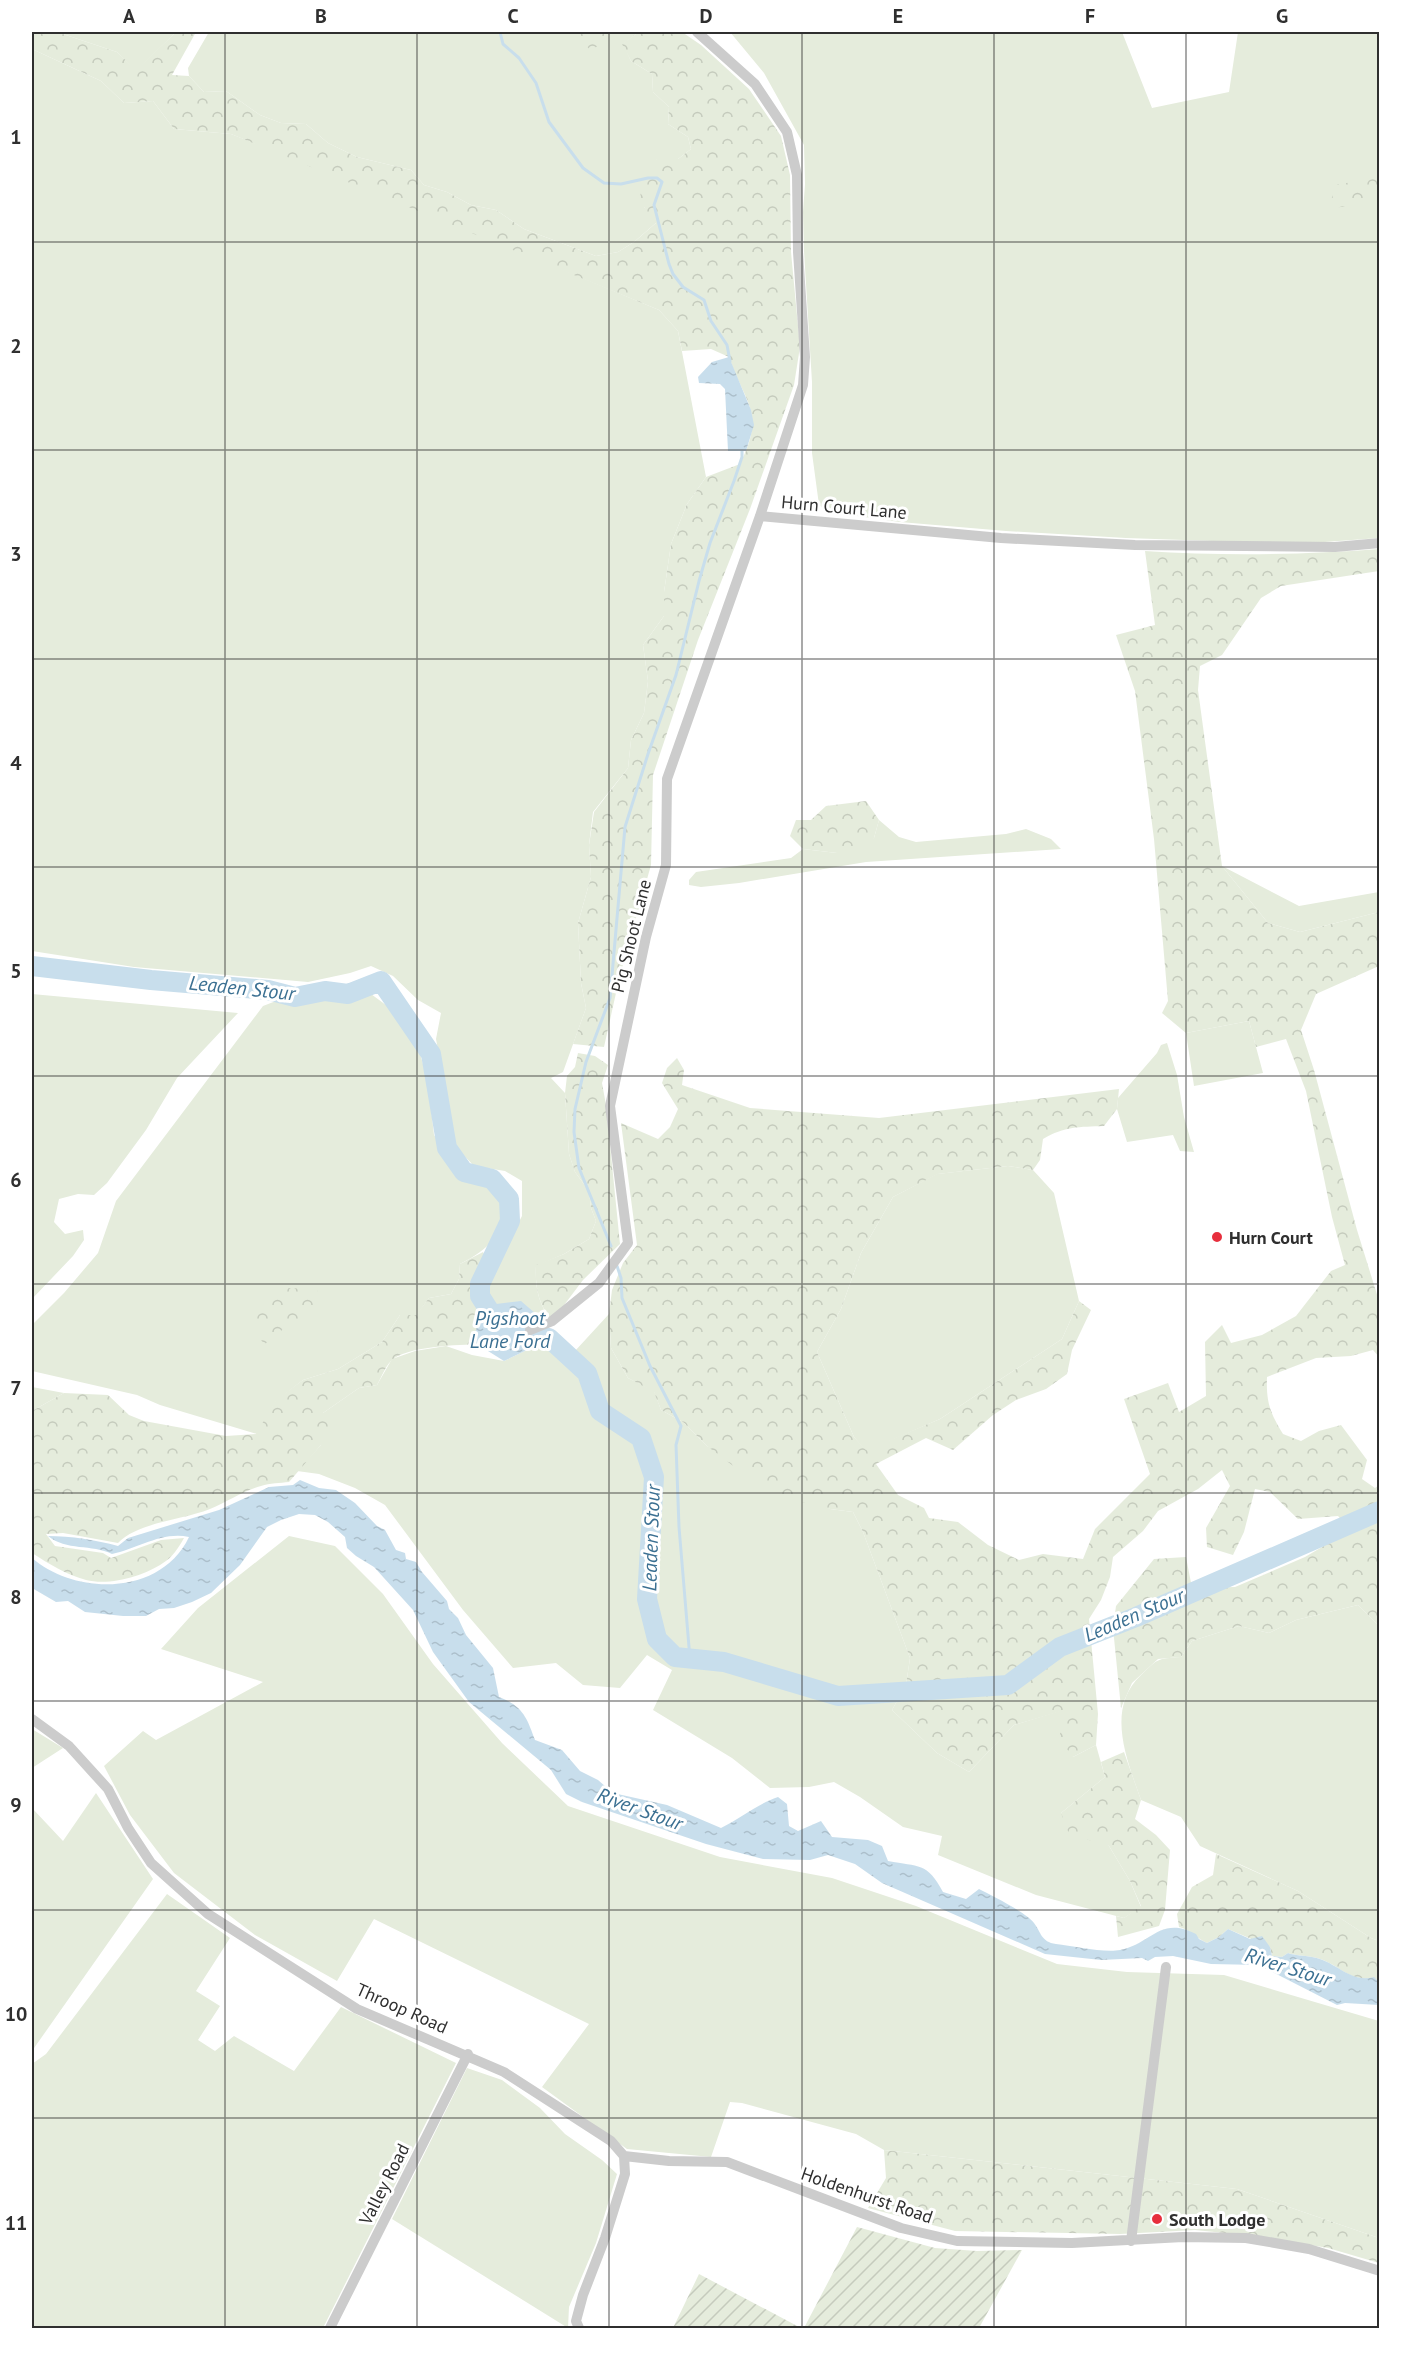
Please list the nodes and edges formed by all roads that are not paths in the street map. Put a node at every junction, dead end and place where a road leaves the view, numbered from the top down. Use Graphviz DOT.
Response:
graph roads {
  1 [pos="697,32"];
  2 [pos="760,516"];
  3 [pos="1380,543"];
  4 [pos="530,1330"];
  5 [pos="32,1719"];
  6 [pos="1166,1967"];
  7 [pos="468,2054"];
  8 [pos="624,2156"];
  9 [pos="1131,2241"];
  10 [pos="1380,2271"];
  11 [pos="330,2328"];
  12 [pos="579,2328"];
  1 -- 2 [label="street, Hurn Court Lane"];
  2 -- 3 [label="street, Hurn Court Lane"];
  2 -- 4 [label="street, Pig Shoot Lane"];
  5 -- 7 [label="street, Throop Road"];
  6 -- 9 [label="street"];
  7 -- 8 [label="street, Throop Road"];
  7 -- 11 [label="street, Valley Road"];
  8 -- 9 [label="street, Holdenhurst Road"];
  8 -- 12 [label="street"];
  9 -- 10 [label="street, Holdenhurst Road"];
}
